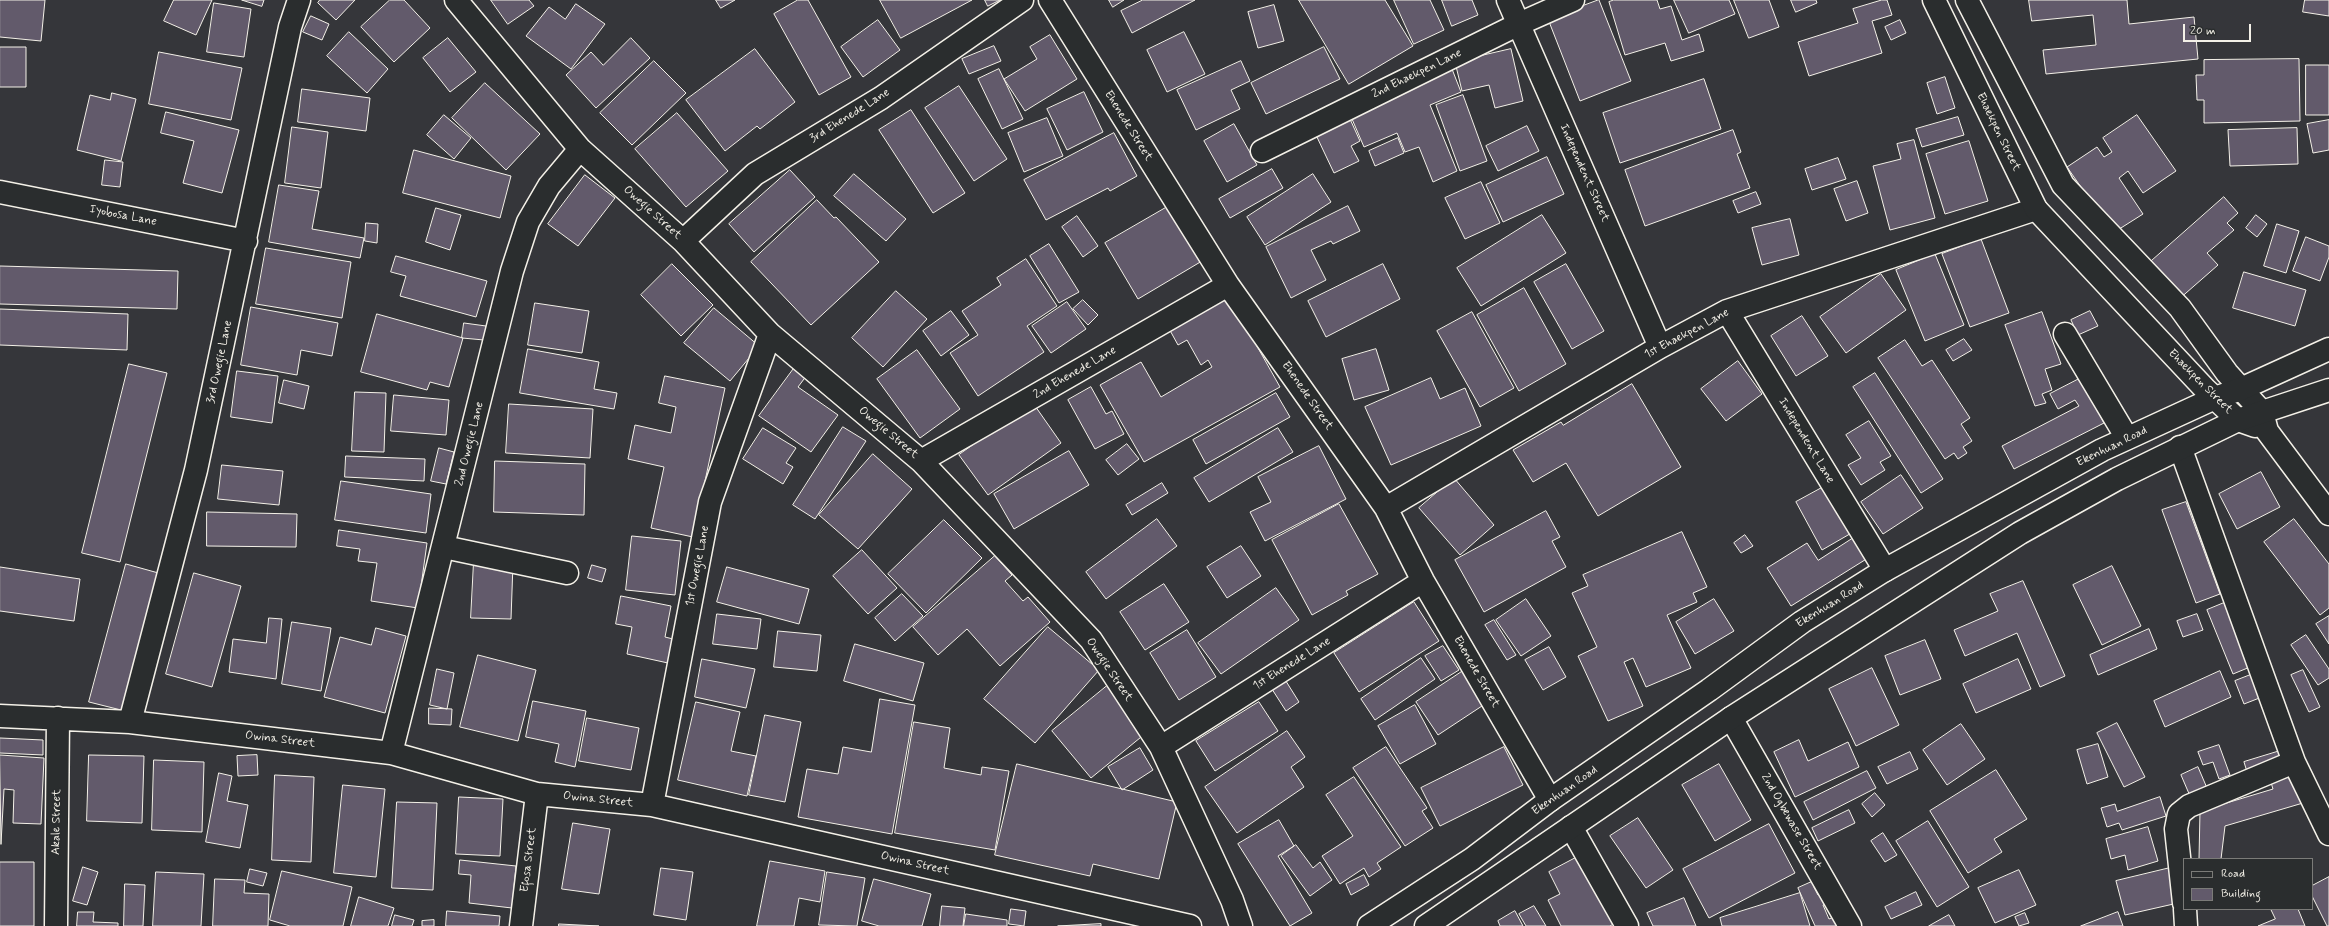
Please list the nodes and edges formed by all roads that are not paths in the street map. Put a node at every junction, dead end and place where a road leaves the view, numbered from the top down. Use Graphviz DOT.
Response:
graph roads {
  1 [pos="299,0"];
  2 [pos="456,0"];
  3 [pos="1022,0"];
  4 [pos="1050,0"];
  5 [pos="1508,0"];
  6 [pos="1573,0"];
  7 [pos="1934,0"];
  8 [pos="1967,0"];
  9 [pos="1519,24"];
  10 [pos="580,149"];
  11 [pos="1262,151"];
  12 [pos="0,192"];
  13 [pos="2036,209"];
  14 [pos="246,241"];
  15 [pos="683,241"];
  16 [pos="1228,285"];
  17 [pos="1727,311"];
  18 [pos="770,334"];
  19 [pos="2065,334"];
  20 [pos="1660,347"];
  21 [pos="2329,349"];
  22 [pos="2241,389"];
  23 [pos="2329,390"];
  24 [pos="2215,398"];
  25 [pos="2238,420"];
  26 [pos="2265,421"];
  27 [pos="2127,438"];
  28 [pos="2180,447"];
  29 [pos="921,461"];
  30 [pos="1386,508"];
  31 [pos="2329,514"];
  32 [pos="444,547"];
  33 [pos="1885,570"];
  34 [pos="567,573"];
  35 [pos="1423,581"];
  36 [pos="0,716"];
  37 [pos="58,718"];
  38 [pos="1731,718"];
  39 [pos="130,722"];
  40 [pos="1161,747"];
  41 [pos="391,754"];
  42 [pos="2294,762"];
  43 [pos="537,794"];
  44 [pos="1550,800"];
  45 [pos="652,805"];
  46 [pos="1571,827"];
  47 [pos="2329,834"];
  48 [pos="2183,894"];
  49 [pos="2185,910"];
  50 [pos="56,926"];
  51 [pos="522,926"];
  52 [pos="1190,926"];
  53 [pos="1241,926"];
  54 [pos="1369,926"];
  55 [pos="1426,926"];
  56 [pos="1627,926"];
  57 [pos="1850,926"];
  58 [pos="2186,926"];
  1 -- 14 [label="street, 3rd Owegie Lane"];
  2 -- 10 [label="street, Owegie Street"];
  3 -- 15 [label="street, 3rd Ehenede Lane"];
  4 -- 16 [label="street, Ehenede Street"];
  5 -- 9 [label="street, Independent Street"];
  6 -- 9 [label="street, 2nd Ehaekpen Lane"];
  7 -- 13 [label="street, Ehaekpen Street"];
  8 -- 22 [label="street, Ehaekpen Street"];
  9 -- 11 [label="street, 2nd Ehaekpen Lane"];
  9 -- 20 [label="street, Independent Street"];
  10 -- 15 [label="street, Owegie Street"];
  10 -- 32 [label="street, 2nd Owegie Lane"];
  12 -- 14 [label="street, Iyobosa Lane"];
  13 -- 17 [label="street, 1st Ehaekpen Lane"];
  13 -- 24 [label="street, Ehaekpen Street"];
  14 -- 39 [label="street, 3rd Owegie Lane"];
  15 -- 18 [label="street, Owegie Street"];
  16 -- 29 [label="street, 2nd Ehenede Lane"];
  16 -- 30 [label="street, Ehenede Street"];
  17 -- 20 [label="street, 1st Ehaekpen Lane"];
  17 -- 33 [label="street, Independent Lane"];
  18 -- 29 [label="street, Owegie Street"];
  18 -- 45 [label="street, 1st Owegie Lane"];
  19 -- 27 [label="street"];
  20 -- 30 [label="street, 1st Ehaekpen Lane"];
  21 -- 22 [label="street, Ekenhuan Road"];
  22 -- 24 [label="street, Ekenhuan Road"];
  22 -- 26 [label="street, Ehaekpen Street"];
  23 -- 26 [label="street"];
  24 -- 25 [label="street, Ehaekpen Street"];
  24 -- 27 [label="street, Ekenhuan Road"];
  25 -- 26 [label="street"];
  25 -- 28 [label="street"];
  26 -- 31 [label="street, Ehaekpen Street"];
  27 -- 33 [label="street, Ekenhuan Road"];
  28 -- 38 [label="street"];
  28 -- 42 [label="street"];
  29 -- 40 [label="street, Owegie Street"];
  30 -- 35 [label="street, Ehenede Street"];
  32 -- 34 [label="street"];
  32 -- 41 [label="street, 2nd Owegie Lane"];
  33 -- 44 [label="street, Ekenhuan Road"];
  35 -- 40 [label="street, 1st Ehenede Lane"];
  35 -- 44 [label="street, Ehenede Street"];
  36 -- 37 [label="street, Owina Street"];
  37 -- 39 [label="street, Owina Street"];
  37 -- 50 [label="street, Akale Street"];
  38 -- 46 [label="street"];
  38 -- 57 [label="street, 2nd Ogbewase Street"];
  39 -- 41 [label="street, Owina Street"];
  40 -- 53 [label="street, Owegie Street"];
  41 -- 43 [label="street, Owina Street"];
  42 -- 47 [label="street"];
  42 -- 48 [label="street"];
  43 -- 45 [label="street, Owina Street"];
  43 -- 51 [label="street, Efosa Street"];
  44 -- 54 [label="street, Ekenhuan Road"];
  45 -- 52 [label="street, Owina Street"];
  46 -- 55 [label="street"];
  46 -- 56 [label="street"];
  49 -- 58 [label="street"];
}
